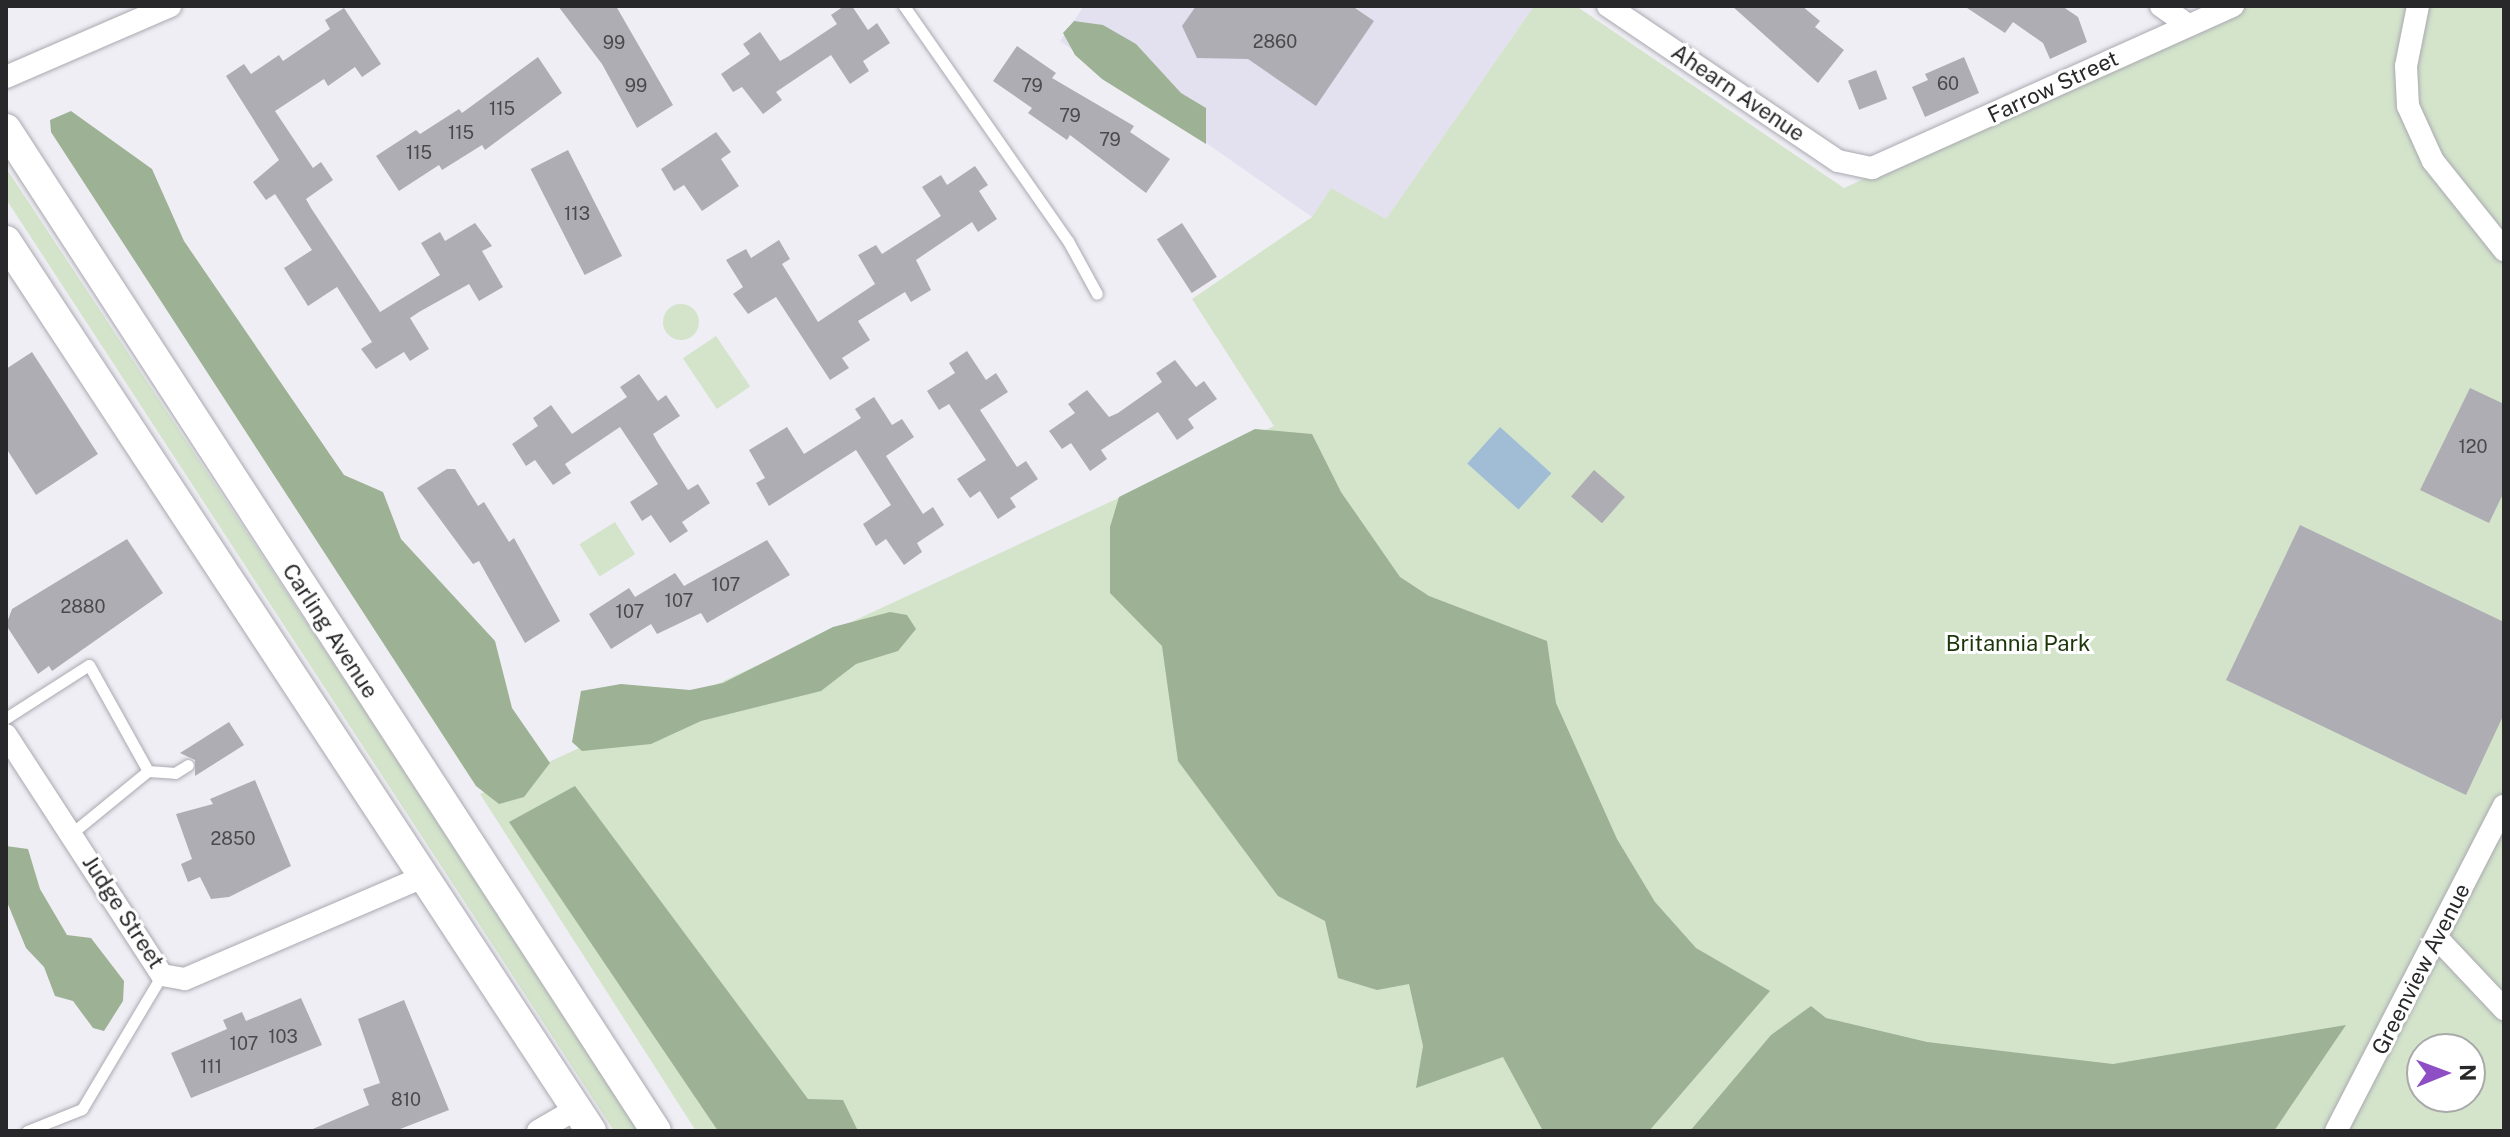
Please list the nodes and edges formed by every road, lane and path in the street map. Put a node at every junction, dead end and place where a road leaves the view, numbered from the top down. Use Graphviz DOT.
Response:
graph roads {
  1 [pos="170,6"];
  2 [pos="904,6"];
  3 [pos="1608,6"];
  4 [pos="2161,6"];
  5 [pos="2233,6"];
  6 [pos="2418,6"];
  7 [pos="2188,25"];
  8 [pos="6,77"];
  9 [pos="6,129"];
  10 [pos="1872,168"];
  11 [pos="6,241"];
  12 [pos="2504,250"];
  13 [pos="1097,294"];
  14 [pos="6,718"];
  15 [pos="6,735"];
  16 [pos="188,765"];
  17 [pos="148,771"];
  18 [pos="2504,806"];
  19 [pos="72,833"];
  20 [pos="423,877"];
  21 [pos="2437,938"];
  22 [pos="162,975"];
  23 [pos="2504,1009"];
  24 [pos="583,1120"];
  25 [pos="27,1131"];
  26 [pos="538,1131"];
  27 [pos="656,1131"];
  28 [pos="2336,1131"];
  1 -- 8 [label="street"];
  2 -- 13 [label="lane"];
  3 -- 10 [label="street, Ahearn Avenue"];
  4 -- 7 [label="street"];
  5 -- 7 [label="street, Farrow Street"];
  6 -- 12 [label="street"];
  7 -- 10 [label="street, Farrow Street"];
  9 -- 27 [label="main road, Carling Avenue"];
  11 -- 20 [label="main road"];
  14 -- 17 [label="lane"];
  15 -- 19 [label="street, Judge Street"];
  16 -- 17 [label="lane"];
  17 -- 19 [label="lane"];
  18 -- 21 [label="street, Greenview Avenue"];
  19 -- 22 [label="street, Judge Street"];
  20 -- 22 [label="street, Judge Street"];
  20 -- 24 [label="main road"];
  21 -- 23 [label="street"];
  21 -- 28 [label="street, Greenview Avenue"];
  22 -- 25 [label="lane"];
  24 -- 26 [label="street"];
}
